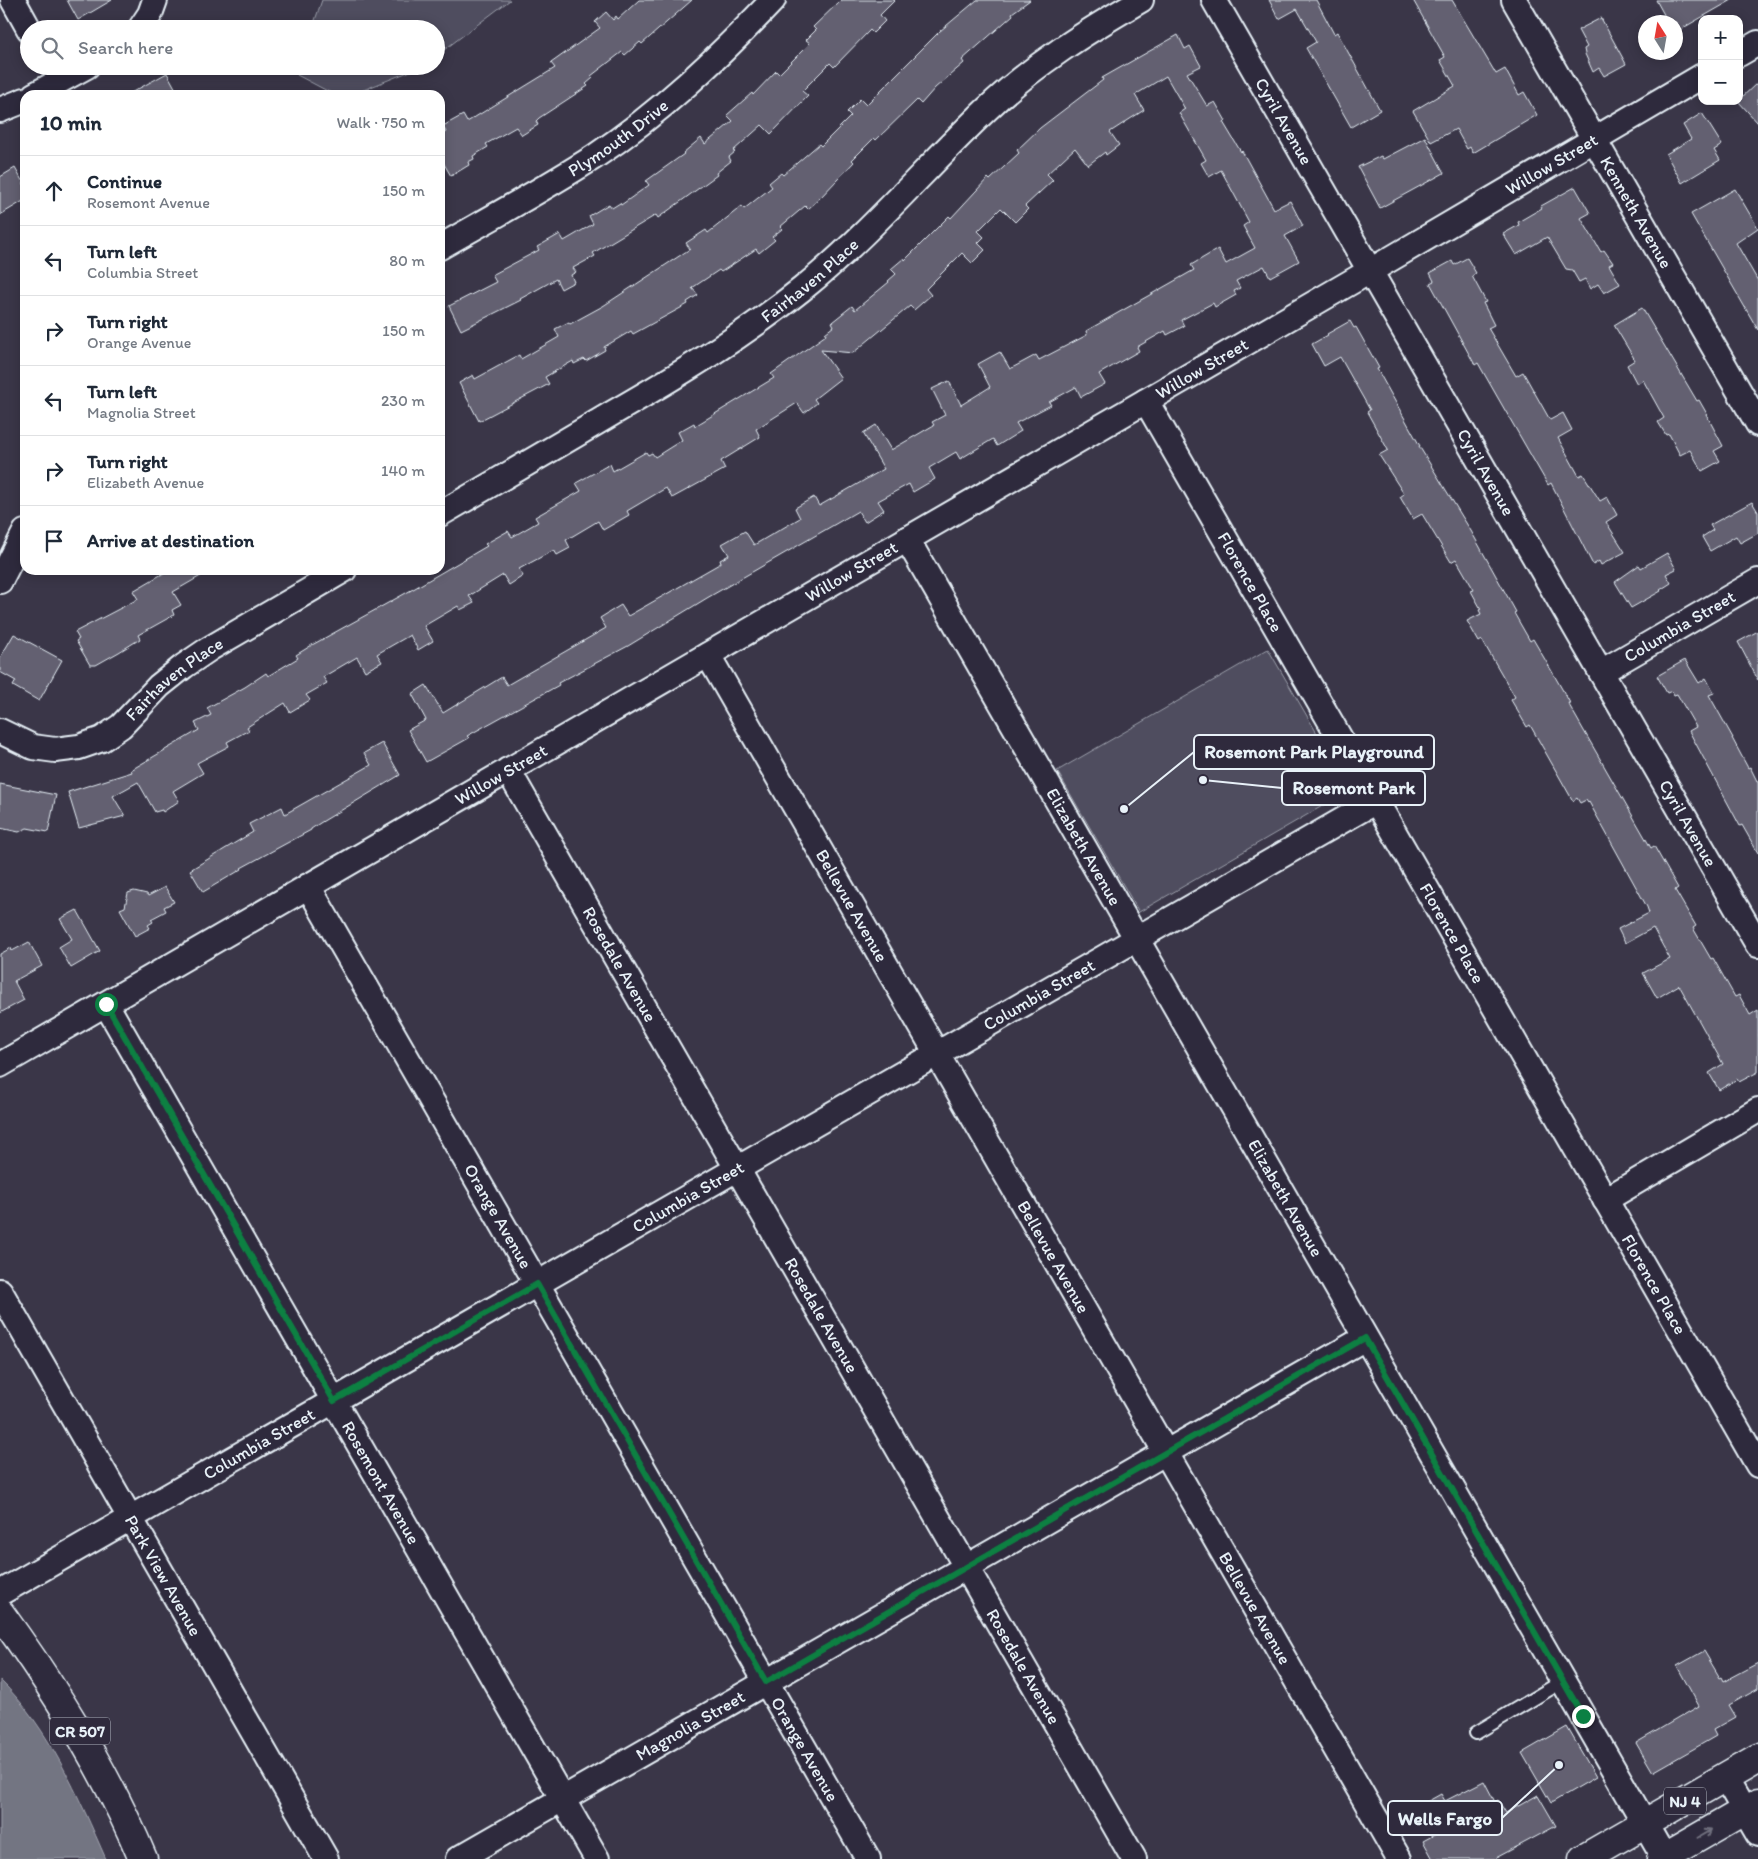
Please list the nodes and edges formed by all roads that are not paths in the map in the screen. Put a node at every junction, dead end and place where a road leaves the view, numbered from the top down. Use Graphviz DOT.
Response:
graph roads {
  1 [pos="13,0"];
  2 [pos="155,0"];
  3 [pos="773,0"];
  4 [pos="1141,0"];
  5 [pos="1214,0"];
  6 [pos="1514,0"];
  7 [pos="25,20"];
  8 [pos="146,20"];
  9 [pos="1758,43"];
  10 [pos="1743,52"];
  11 [pos="55,75"];
  12 [pos="1698,78"];
  13 [pos="39,90"];
  14 [pos="20,102"];
  15 [pos="0,110"];
  16 [pos="1594,139"];
  17 [pos="445,244"];
  18 [pos="1370,271"];
  19 [pos="1146,401"];
  20 [pos="1758,424"];
  21 [pos="445,511"];
  22 [pos="907,539"];
  23 [pos="20,542"];
  24 [pos="335,575"];
  25 [pos="0,581"];
  26 [pos="1758,581"];
  27 [pos="708,655"];
  28 [pos="1601,672"];
  29 [pos="0,731"];
  30 [pos="508,770"];
  31 [pos="1376,801"];
  32 [pos="308,886"];
  33 [pos="1136,939"];
  34 [pos="1758,945"];
  35 [pos="106,1004"];
  36 [pos="937,1054"];
  37 [pos="0,1065"];
  38 [pos="1758,1110"];
  39 [pos="737,1169"];
  40 [pos="1606,1200"];
  41 [pos="537,1284"];
  42 [pos="0,1291"];
  43 [pos="1365,1338"];
  44 [pos="334,1401"];
  45 [pos="1166,1452"];
  46 [pos="1758,1465"];
  47 [pos="130,1518"];
  48 [pos="966,1567"];
  49 [pos="0,1593"];
  50 [pos="0,1612"];
  51 [pos="1563,1681"];
  52 [pos="766,1682"];
  53 [pos="1476,1733"];
  54 [pos="1758,1758"];
  55 [pos="1725,1777"];
  56 [pos="562,1799"];
  57 [pos="1754,1816"];
  58 [pos="1644,1824"];
  59 [pos="1662,1858"];
  60 [pos="144,1859"];
  61 [pos="326,1859"];
  62 [pos="458,1859"];
  63 [pos="597,1859"];
  64 [pos="868,1859"];
  65 [pos="1134,1859"];
  66 [pos="1399,1859"];
  67 [pos="1583,1859"];
  1 -- 7 [label="street"];
  2 -- 8 [label="street"];
  3 -- 17 [label="street, Plymouth Drive"];
  4 -- 21 [label="street, Fairhaven Place"];
  5 -- 18 [label="street, Cyril Avenue"];
  6 -- 16 [label="street, Kenneth Avenue"];
  9 -- 10 [label="street"];
  11 -- 13 [label="street"];
  12 -- 16 [label="street, Willow Street"];
  14 -- 15 [label="street"];
  16 -- 18 [label="street, Willow Street"];
  16 -- 20 [label="street, Kenneth Avenue"];
  18 -- 19 [label="street, Willow Street"];
  18 -- 28 [label="street, Cyril Avenue"];
  19 -- 22 [label="street, Willow Street"];
  19 -- 31 [label="street, Florence Place"];
  22 -- 27 [label="street, Willow Street"];
  22 -- 33 [label="street, Elizabeth Avenue"];
  23 -- 25 [label="street"];
  24 -- 29 [label="street, Fairhaven Place"];
  26 -- 28 [label="street, Columbia Street"];
  27 -- 30 [label="street, Willow Street"];
  27 -- 36 [label="street, Bellevue Avenue"];
  28 -- 34 [label="street, Cyril Avenue"];
  30 -- 32 [label="street, Willow Street"];
  30 -- 39 [label="street, Rosedale Avenue"];
  31 -- 33 [label="street, Columbia Street"];
  31 -- 40 [label="street, Florence Place"];
  32 -- 35 [label="street, Willow Street"];
  32 -- 41 [label="street, Orange Avenue"];
  33 -- 36 [label="street, Columbia Street"];
  33 -- 43 [label="street, Elizabeth Avenue"];
  35 -- 37 [label="street, Willow Street"];
  35 -- 44 [label="street, Rosemont Avenue"];
  36 -- 39 [label="street, Columbia Street"];
  36 -- 45 [label="street, Bellevue Avenue"];
  38 -- 40 [label="street"];
  39 -- 41 [label="street, Columbia Street"];
  39 -- 48 [label="street, Rosedale Avenue"];
  40 -- 46 [label="street, Florence Place"];
  41 -- 44 [label="street, Columbia Street"];
  41 -- 52 [label="street, Orange Avenue"];
  42 -- 47 [label="street, Park View Avenue"];
  43 -- 45 [label="street, Magnolia Street"];
  43 -- 51 [label="street, Elizabeth Avenue"];
  44 -- 47 [label="street, Columbia Street"];
  44 -- 56 [label="street, Rosemont Avenue"];
  45 -- 48 [label="street, Magnolia Street"];
  45 -- 66 [label="street, Bellevue Avenue"];
  47 -- 49 [label="street, Columbia Street"];
  47 -- 61 [label="street, Park View Avenue"];
  48 -- 52 [label="street, Magnolia Street"];
  48 -- 65 [label="street, Rosedale Avenue"];
  50 -- 60 [label="main road, CR 507"];
  51 -- 53 [label="lane"];
  51 -- 58 [label="street, Elizabeth Avenue"];
  52 -- 56 [label="street, Magnolia Street"];
  52 -- 64 [label="street, Orange Avenue"];
  54 -- 55 [label="main road, NJ 4"];
  55 -- 57 [label="street"];
  55 -- 58 [label="main road, NJ 4"];
  56 -- 62 [label="street, Magnolia Street"];
  56 -- 63 [label="street, Rosemont Avenue"];
  59 -- 57 [label="main road, NJ 4, one-way"];
  58 -- 59 [label="street, Elizabeth Avenue"];
  58 -- 67 [label="main road, NJ 4"];
}
